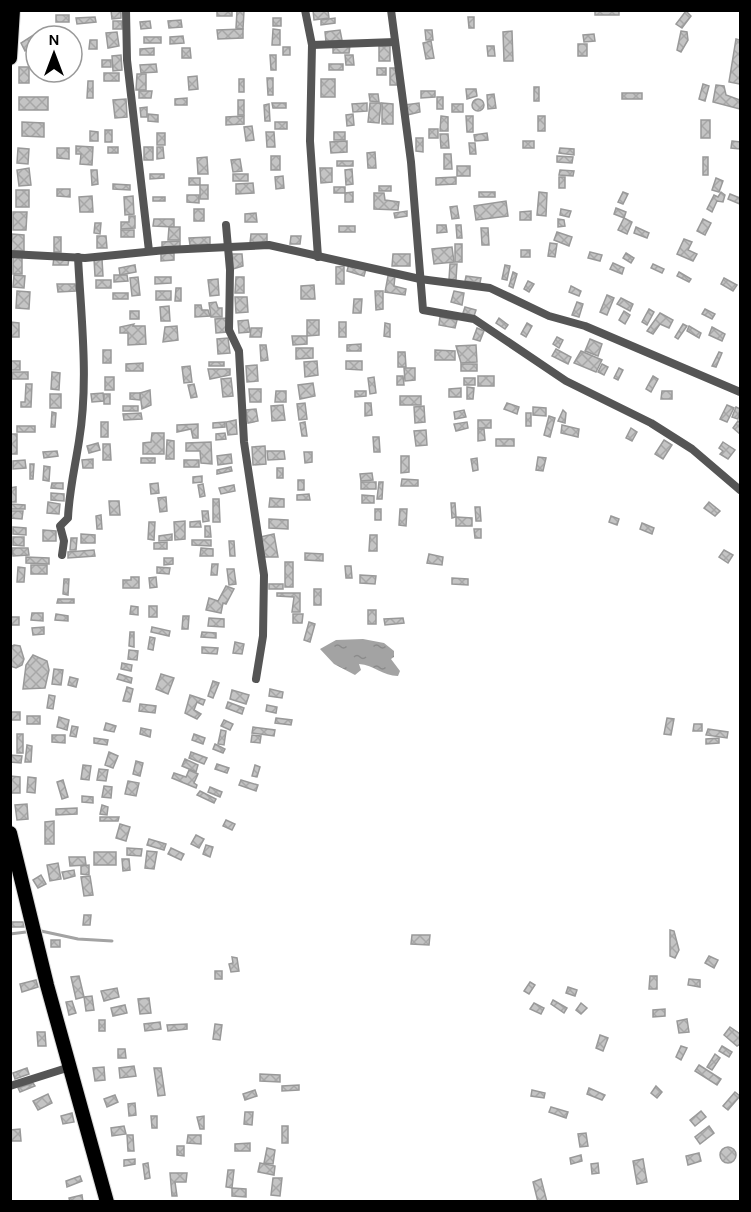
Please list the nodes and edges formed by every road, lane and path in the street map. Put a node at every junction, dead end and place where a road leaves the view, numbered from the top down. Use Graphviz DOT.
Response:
graph roads {
  1 [pos="13,10"];
  2 [pos="126,10"];
  3 [pos="305,10"];
  4 [pos="391,10"];
  5 [pos="395,42"];
  6 [pos="312,45"];
  7 [pos="10,58"];
  8 [pos="226,225"];
  9 [pos="227,246"];
  10 [pos="150,251"];
  11 [pos="10,254"];
  12 [pos="78,257"];
  13 [pos="318,257"];
  14 [pos="420,279"];
  15 [pos="741,392"];
  16 [pos="741,490"];
  17 [pos="62,555"];
  18 [pos="256,679"];
  19 [pos="10,833"];
  20 [pos="70,1067"];
  21 [pos="10,1086"];
  22 [pos="107,1202"];
  1 -- 7 [label="main road"];
  2 -- 10 [label="street"];
  3 -- 6 [label="street"];
  4 -- 5 [label="street"];
  5 -- 6 [label="street"];
  5 -- 14 [label="street"];
  6 -- 13 [label="street"];
  8 -- 9 [label="street"];
  9 -- 10 [label="street"];
  9 -- 13 [label="street"];
  9 -- 18 [label="street"];
  10 -- 12 [label="street"];
  11 -- 12 [label="street"];
  12 -- 17 [label="street"];
  13 -- 14 [label="street"];
  14 -- 15 [label="street"];
  14 -- 16 [label="street"];
  19 -- 20 [label="main road"];
  20 -- 21 [label="street"];
  20 -- 22 [label="main road"];
}
